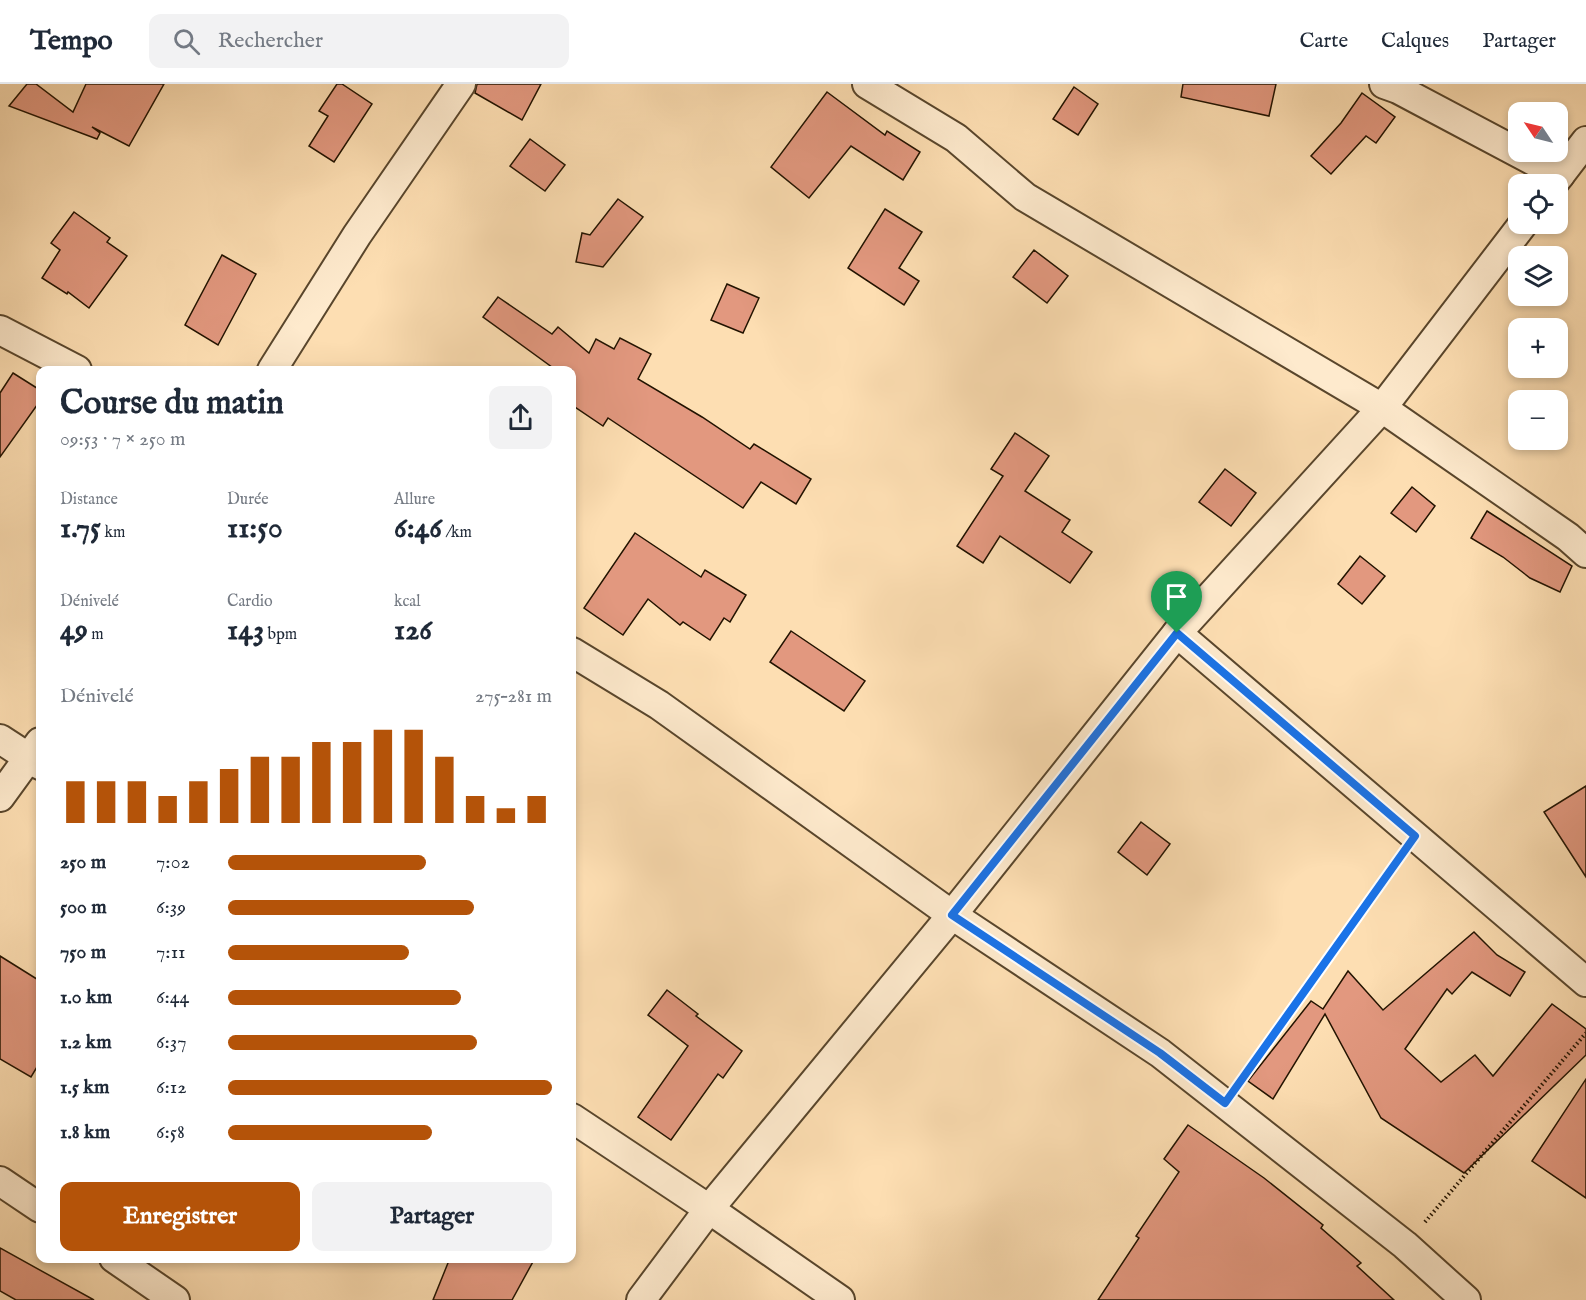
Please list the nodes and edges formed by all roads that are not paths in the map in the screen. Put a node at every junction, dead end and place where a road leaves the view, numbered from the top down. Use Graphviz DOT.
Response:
graph roads {
  1 [pos="461,84"];
  2 [pos="867,84"];
  3 [pos="1384,84"];
  4 [pos="1586,141"];
  5 [pos="1546,174"];
  6 [pos="1561,174"];
  7 [pos="1515,234"];
  8 [pos="0,330"];
  9 [pos="69,366"];
  10 [pos="275,366"];
  11 [pos="1382,408"];
  12 [pos="1580,538"];
  13 [pos="1177,633"];
  14 [pos="576,654"];
  15 [pos="0,739"];
  16 [pos="36,755"];
  17 [pos="36,756"];
  18 [pos="0,797"];
  19 [pos="952,915"];
  20 [pos="1586,982"];
  21 [pos="576,1121"];
  22 [pos="0,1181"];
  23 [pos="36,1205"];
  24 [pos="709,1209"];
  25 [pos="121,1263"];
  26 [pos="175,1300"];
  27 [pos="641,1300"];
  28 [pos="840,1300"];
  29 [pos="1466,1300"];
  1 -- 10 [label="street"];
  2 -- 11 [label="street"];
  3 -- 5 [label="street"];
  4 -- 6 [label="street"];
  7 -- 11 [label="street"];
  8 -- 9 [label="street"];
  11 -- 12 [label="street"];
  11 -- 13 [label="street"];
  13 -- 19 [label="street"];
  13 -- 20 [label="street"];
  14 -- 19 [label="street"];
  15 -- 16 [label="street"];
  17 -- 18 [label="street"];
  19 -- 24 [label="street"];
  19 -- 29 [label="street"];
  21 -- 24 [label="street"];
  22 -- 23 [label="street"];
  24 -- 27 [label="street"];
  24 -- 28 [label="street"];
  25 -- 26 [label="street"];
}
